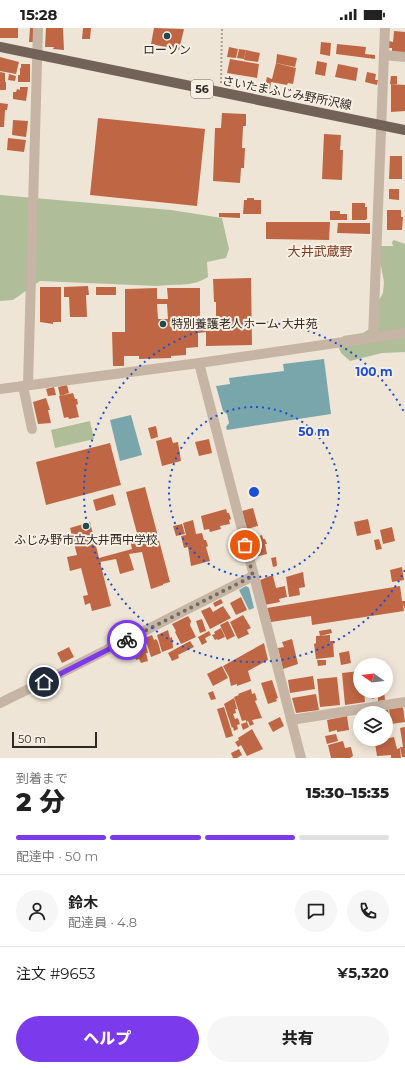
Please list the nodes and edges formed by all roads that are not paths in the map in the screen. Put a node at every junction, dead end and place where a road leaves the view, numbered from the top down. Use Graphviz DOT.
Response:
graph roads {
  1 [pos="38,28"];
  2 [pos="385,28"];
  3 [pos="0,47"];
  4 [pos="384,54"];
  5 [pos="38,56"];
  6 [pos="405,57"];
  7 [pos="382,126"];
  8 [pos="405,130"];
  9 [pos="405,333"];
  10 [pos="373,338"];
  11 [pos="199,362"];
  12 [pos="26,386"];
  13 [pos="0,389"];
  14 [pos="32,429"];
  15 [pos="253,576"];
  16 [pos="405,702"];
  17 [pos="0,703"];
  18 [pos="291,720"];
  19 [pos="301,758"];
  1 -- 5 [label="street"];
  2 -- 4 [label="street"];
  3 -- 5 [label="main road, さいたまふじみ野所沢線 / 56"];
  4 -- 6 [label="street"];
  4 -- 7 [label="street"];
  5 -- 7 [label="main road, さいたまふじみ野所沢線 / 56"];
  5 -- 12 [label="street"];
  7 -- 8 [label="main road, さいたまふじみ野所沢線 / 56"];
  7 -- 10 [label="street"];
  9 -- 10 [label="street"];
  10 -- 11 [label="street"];
  11 -- 12 [label="street"];
  11 -- 15 [label="street"];
  12 -- 13 [label="street"];
  12 -- 14 [label="street"];
  15 -- 17 [label="street"];
  15 -- 18 [label="street"];
  16 -- 18 [label="street"];
  18 -- 19 [label="street"];
}
